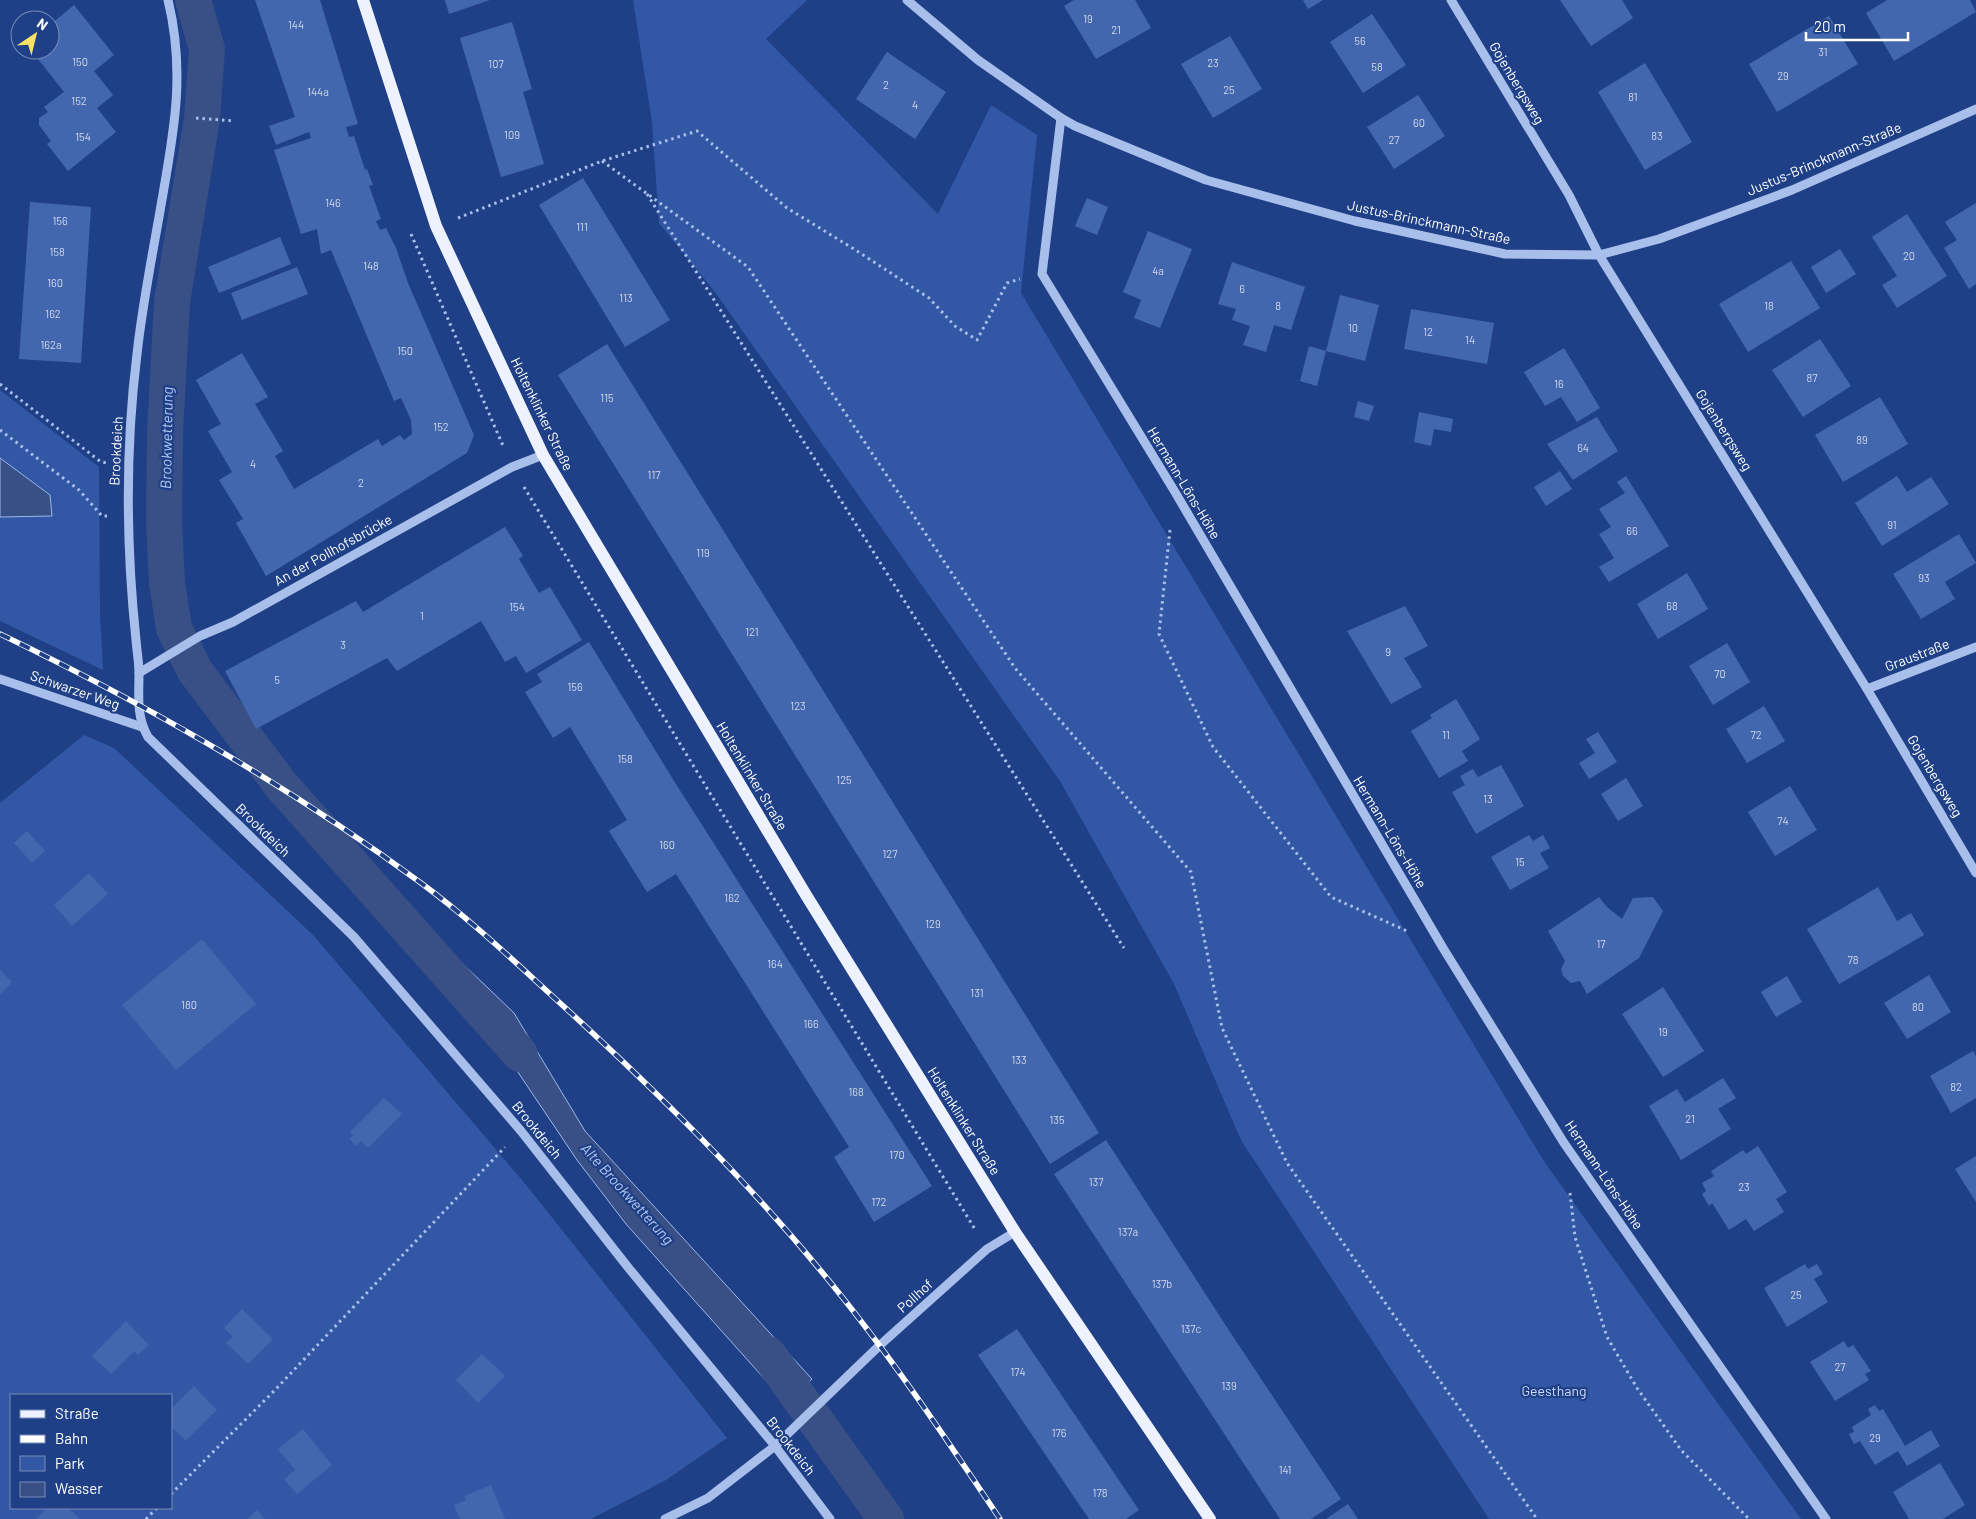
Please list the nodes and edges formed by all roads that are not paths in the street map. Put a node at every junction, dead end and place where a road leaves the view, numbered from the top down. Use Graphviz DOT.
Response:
graph roads {
  1 [pos="168,0"];
  2 [pos="363,0"];
  3 [pos="907,0"];
  4 [pos="1451,0"];
  5 [pos="1976,109"];
  6 [pos="1061,118"];
  7 [pos="1599,255"];
  8 [pos="543,455"];
  9 [pos="1976,647"];
  10 [pos="139,673"];
  11 [pos="0,679"];
  12 [pos="1867,689"];
  13 [pos="142,727"];
  14 [pos="1976,873"];
  15 [pos="1015,1232"];
  16 [pos="775,1446"];
  17 [pos="665,1519"];
  18 [pos="830,1519"];
  19 [pos="1210,1519"];
  20 [pos="1826,1519"];
  1 -- 10 [label="street, Brookdeich"];
  2 -- 8 [label="main road, Holtenklinker Straße"];
  3 -- 6 [label="street, Justus-Brinckmann-Straße"];
  4 -- 7 [label="street, Gojenbergsweg"];
  5 -- 7 [label="street, Justus-Brinckmann-Straße"];
  6 -- 7 [label="street, Justus-Brinckmann-Straße"];
  6 -- 20 [label="street, Hermann-Löns-Höhe"];
  7 -- 12 [label="street, Gojenbergsweg"];
  8 -- 10 [label="street, An der Pollhofsbrücke"];
  8 -- 15 [label="main road, Holtenklinker Straße"];
  9 -- 12 [label="street, Graustraße"];
  10 -- 13 [label="street, Brookdeich"];
  11 -- 13 [label="street, Schwarzer Weg"];
  12 -- 14 [label="street, Gojenbergsweg"];
  13 -- 16 [label="street, Brookdeich"];
  15 -- 16 [label="street, Pollhof"];
  15 -- 19 [label="main road, Holtenklinker Straße"];
  16 -- 17 [label="street"];
  16 -- 18 [label="street, Brookdeich"];
}
